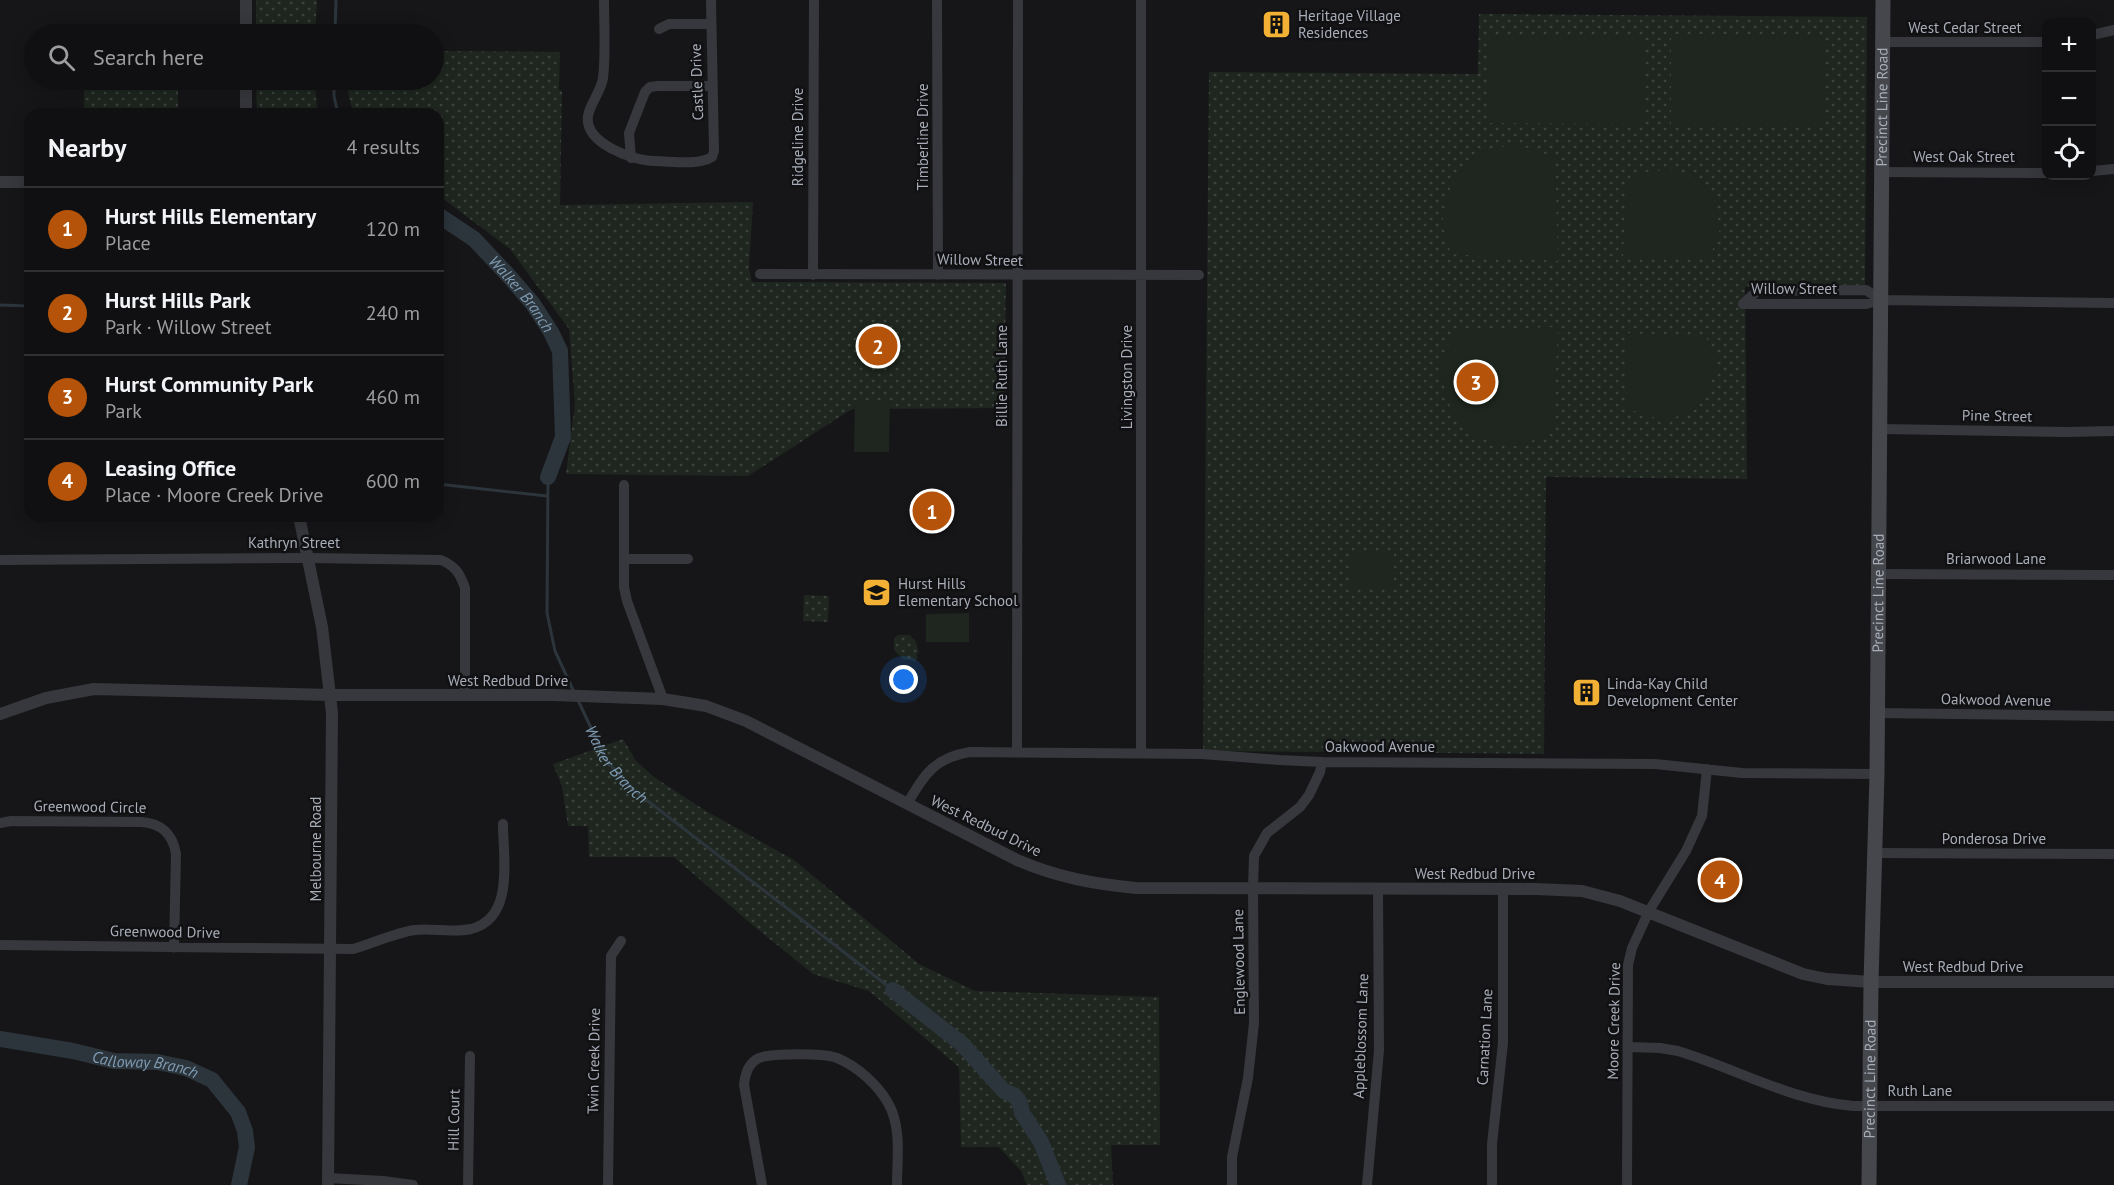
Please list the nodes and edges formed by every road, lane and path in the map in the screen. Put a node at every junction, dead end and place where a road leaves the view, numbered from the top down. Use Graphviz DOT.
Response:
graph roads {
  1 [pos="246,0"];
  2 [pos="604,0"];
  3 [pos="711,0"];
  4 [pos="814,0"];
  5 [pos="938,0"];
  6 [pos="1018,0"];
  7 [pos="1142,0"];
  8 [pos="1883,0"];
  9 [pos="246,24"];
  10 [pos="711,24"];
  11 [pos="659,29"];
  12 [pos="2114,30"];
  13 [pos="2096,34"];
  14 [pos="1883,42"];
  15 [pos="2042,42"];
  16 [pos="712,86"];
  17 [pos="246,90"];
  18 [pos="246,108"];
  19 [pos="631,158"];
  20 [pos="2114,169"];
  21 [pos="2096,171"];
  22 [pos="1882,172"];
  23 [pos="2042,173"];
  24 [pos="0,182"];
  25 [pos="24,182"];
  26 [pos="760,274"];
  27 [pos="813,274"];
  28 [pos="938,274"];
  29 [pos="1142,275"];
  30 [pos="1199,275"];
  31 [pos="1017,276"];
  32 [pos="1881,300"];
  33 [pos="2114,303"];
  34 [pos="1880,429"];
  35 [pos="2114,431"];
  36 [pos="624,485"];
  37 [pos="300,522"];
  38 [pos="309,558"];
  39 [pos="688,558"];
  40 [pos="0,560"];
  41 [pos="624,560"];
  42 [pos="1878,574"];
  43 [pos="2114,575"];
  44 [pos="330,695"];
  45 [pos="465,696"];
  46 [pos="663,699"];
  47 [pos="1877,713"];
  48 [pos="0,714"];
  49 [pos="2114,716"];
  50 [pos="1017,752"];
  51 [pos="1142,753"];
  52 [pos="1322,762"];
  53 [pos="1707,769"];
  54 [pos="1877,774"];
  55 [pos="907,804"];
  56 [pos="0,823"];
  57 [pos="503,824"];
  58 [pos="1874,853"];
  59 [pos="2114,854"];
  60 [pos="1252,888"];
  61 [pos="1378,888"];
  62 [pos="1503,890"];
  63 [pos="1649,911"];
  64 [pos="621,941"];
  65 [pos="0,945"];
  66 [pos="174,948"];
  67 [pos="330,948"];
  68 [pos="1871,982"];
  69 [pos="2114,982"];
  70 [pos="1628,1047"];
  71 [pos="470,1056"];
  72 [pos="1869,1106"];
  73 [pos="2114,1107"];
  74 [pos="328,1182"];
  75 [pos="414,1185"];
  76 [pos="468,1185"];
  77 [pos="608,1185"];
  78 [pos="762,1185"];
  79 [pos="897,1185"];
  80 [pos="1232,1185"];
  81 [pos="1367,1185"];
  82 [pos="1492,1185"];
  83 [pos="1627,1185"];
  84 [pos="1869,1185"];
  1 -- 9 [label="street"];
  2 -- 19 [label="street"];
  3 -- 10 [label="street, Castle Drive"];
  4 -- 27 [label="street, Ridgeline Drive"];
  5 -- 28 [label="street, Timberline Drive"];
  6 -- 31 [label="street, Billie Ruth Lane"];
  7 -- 29 [label="street, Livingston Drive"];
  8 -- 14 [label="main road, Precinct Line Road"];
  10 -- 11 [label="street"];
  10 -- 16 [label="street, Castle Drive"];
  12 -- 13 [label="street"];
  14 -- 15 [label="street, West Cedar Street"];
  14 -- 22 [label="main road, Precinct Line Road"];
  16 -- 19 [label="street"];
  16 -- 19 [label="street, Castle Drive"];
  17 -- 18 [label="street"];
  20 -- 21 [label="street"];
  22 -- 23 [label="street, West Oak Street"];
  22 -- 32 [label="main road, Precinct Line Road"];
  24 -- 25 [label="street"];
  26 -- 27 [label="street, Willow Street"];
  27 -- 28 [label="street, Willow Street"];
  28 -- 31 [label="street, Willow Street"];
  29 -- 30 [label="street, Willow Street"];
  29 -- 31 [label="street, Willow Street"];
  29 -- 51 [label="street, Livingston Drive"];
  31 -- 50 [label="street, Billie Ruth Lane"];
  32 -- 32 [label="street, Willow Street"];
  32 -- 33 [label="street, Willow Street"];
  32 -- 34 [label="main road, Precinct Line Road"];
  34 -- 35 [label="street, Pine Street"];
  34 -- 42 [label="main road, Precinct Line Road"];
  36 -- 41 [label="street"];
  37 -- 38 [label="street, Melbourne Road"];
  38 -- 40 [label="street, Kathryn Street"];
  38 -- 44 [label="street, Melbourne Road"];
  38 -- 45 [label="street, Kathryn Street"];
  39 -- 41 [label="street"];
  41 -- 46 [label="street"];
  42 -- 43 [label="street, Briarwood Lane"];
  42 -- 47 [label="main road, Precinct Line Road"];
  44 -- 45 [label="street, West Redbud Drive"];
  44 -- 48 [label="street, West Redbud Drive"];
  44 -- 67 [label="street, Melbourne Road"];
  45 -- 46 [label="street, West Redbud Drive"];
  46 -- 55 [label="street, West Redbud Drive"];
  47 -- 49 [label="street, Oakwood Avenue"];
  47 -- 54 [label="main road, Precinct Line Road"];
  50 -- 51 [label="street, Oakwood Avenue"];
  50 -- 55 [label="street, Oakwood Avenue"];
  51 -- 52 [label="street, Oakwood Avenue"];
  52 -- 53 [label="street, Oakwood Avenue"];
  52 -- 60 [label="street, Englewood Lane"];
  53 -- 54 [label="street, Oakwood Avenue"];
  53 -- 63 [label="street, Moore Creek Drive"];
  54 -- 58 [label="main road, Precinct Line Road"];
  55 -- 60 [label="street, West Redbud Drive"];
  56 -- 66 [label="street, Greenwood Circle"];
  57 -- 67 [label="street, Greenwood Drive"];
  58 -- 59 [label="street, Ponderosa Drive"];
  58 -- 68 [label="main road, Precinct Line Road"];
  60 -- 61 [label="street, West Redbud Drive"];
  60 -- 80 [label="street, Englewood Lane"];
  61 -- 62 [label="street, West Redbud Drive"];
  61 -- 81 [label="street, Appleblossom Lane"];
  62 -- 63 [label="street, West Redbud Drive"];
  62 -- 82 [label="street, Carnation Lane"];
  63 -- 68 [label="street, West Redbud Drive"];
  63 -- 70 [label="street, Moore Creek Drive"];
  64 -- 77 [label="street, Twin Creek Drive"];
  65 -- 66 [label="street, Greenwood Drive"];
  66 -- 67 [label="street, Greenwood Drive"];
  67 -- 74 [label="street, Melbourne Road"];
  68 -- 69 [label="street, West Redbud Drive"];
  68 -- 72 [label="main road, Precinct Line Road"];
  70 -- 72 [label="street, Ruth Lane"];
  70 -- 83 [label="street, Moore Creek Drive"];
  71 -- 76 [label="street, Hill Court"];
  72 -- 73 [label="street, Ruth Lane"];
  72 -- 84 [label="main road, Precinct Line Road"];
  74 -- 75 [label="street"];
  78 -- 79 [label="street"];
}
